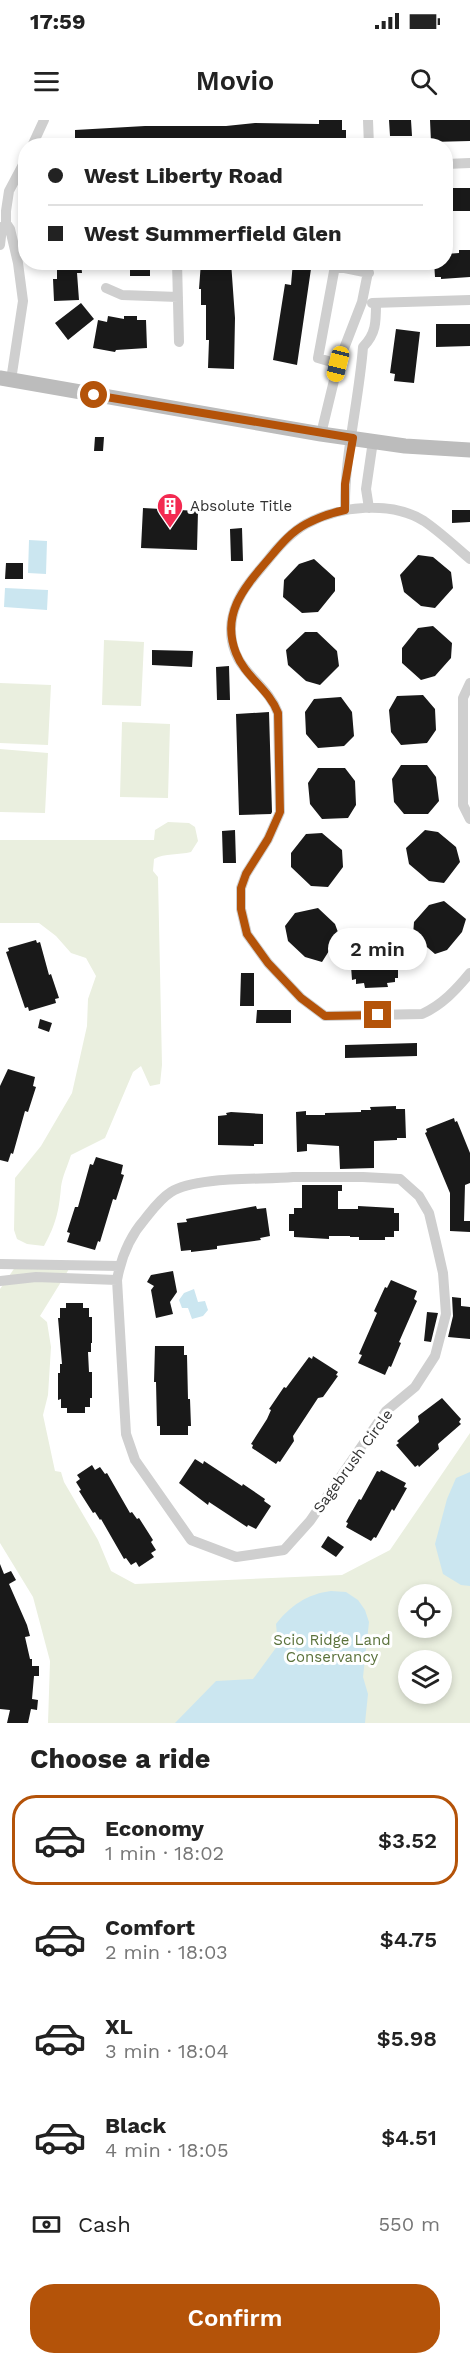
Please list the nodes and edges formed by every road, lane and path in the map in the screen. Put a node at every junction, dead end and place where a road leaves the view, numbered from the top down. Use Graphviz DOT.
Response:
graph roads {
  1 [pos="44,120"];
  2 [pos="368,120"];
  3 [pos="36,138"];
  4 [pos="369,138"];
  5 [pos="470,163"];
  6 [pos="453,164"];
  7 [pos="18,182"];
  8 [pos="6,223"];
  9 [pos="0,245"];
  10 [pos="0,250"];
  11 [pos="15,251"];
  12 [pos="18,270"];
  13 [pos="18,270"];
  14 [pos="177,270"];
  15 [pos="334,270"];
  16 [pos="369,270"];
  17 [pos="106,288"];
  18 [pos="178,297"];
  19 [pos="470,300"];
  20 [pos="362,302"];
  21 [pos="376,304"];
  22 [pos="179,342"];
  23 [pos="338,364"];
  24 [pos="5,379"];
  25 [pos="321,434"];
  26 [pos="353,438"];
  27 [pos="373,441"];
  28 [pos="470,450"];
  29 [pos="369,508"];
  30 [pos="345,510"];
  31 [pos="470,559"];
  32 [pos="470,683"];
  33 [pos="470,819"];
  34 [pos="470,973"];
  35 [pos="37,1263"];
  36 [pos="0,1264"];
  37 [pos="120,1266"];
  38 [pos="36,1277"];
  39 [pos="117,1280"];
  40 [pos="0,1281"];
  1 -- 3 [label="street"];
  2 -- 4 [label="street"];
  5 -- 6 [label="street"];
  7 -- 8 [label="street"];
  8 -- 9 [label="street"];
  8 -- 11 [label="street"];
  10 -- 11 [label="street"];
  11 -- 13 [label="street"];
  12 -- 24 [label="street"];
  14 -- 18 [label="street"];
  15 -- 23 [label="street"];
  16 -- 20 [label="street"];
  17 -- 18 [label="street"];
  18 -- 22 [label="street"];
  19 -- 21 [label="street"];
  20 -- 21 [label="street"];
  20 -- 23 [label="street"];
  21 -- 26 [label="street"];
  23 -- 25 [label="street"];
  24 -- 25 [label="main road"];
  25 -- 26 [label="main road"];
  26 -- 27 [label="main road"];
  26 -- 30 [label="street"];
  27 -- 28 [label="main road"];
  27 -- 29 [label="street"];
  29 -- 30 [label="street"];
  29 -- 31 [label="street"];
  30 -- 34 [label="street"];
  32 -- 33 [label="street"];
  35 -- 36 [label="street"];
  35 -- 37 [label="street"];
  35 -- 38 [label="street"];
  37 -- 39 [label="street, Sagebrush Circle"];
  37 -- 39 [label="street, Sagebrush Circle"];
  38 -- 39 [label="street"];
  38 -- 40 [label="street"];
}
